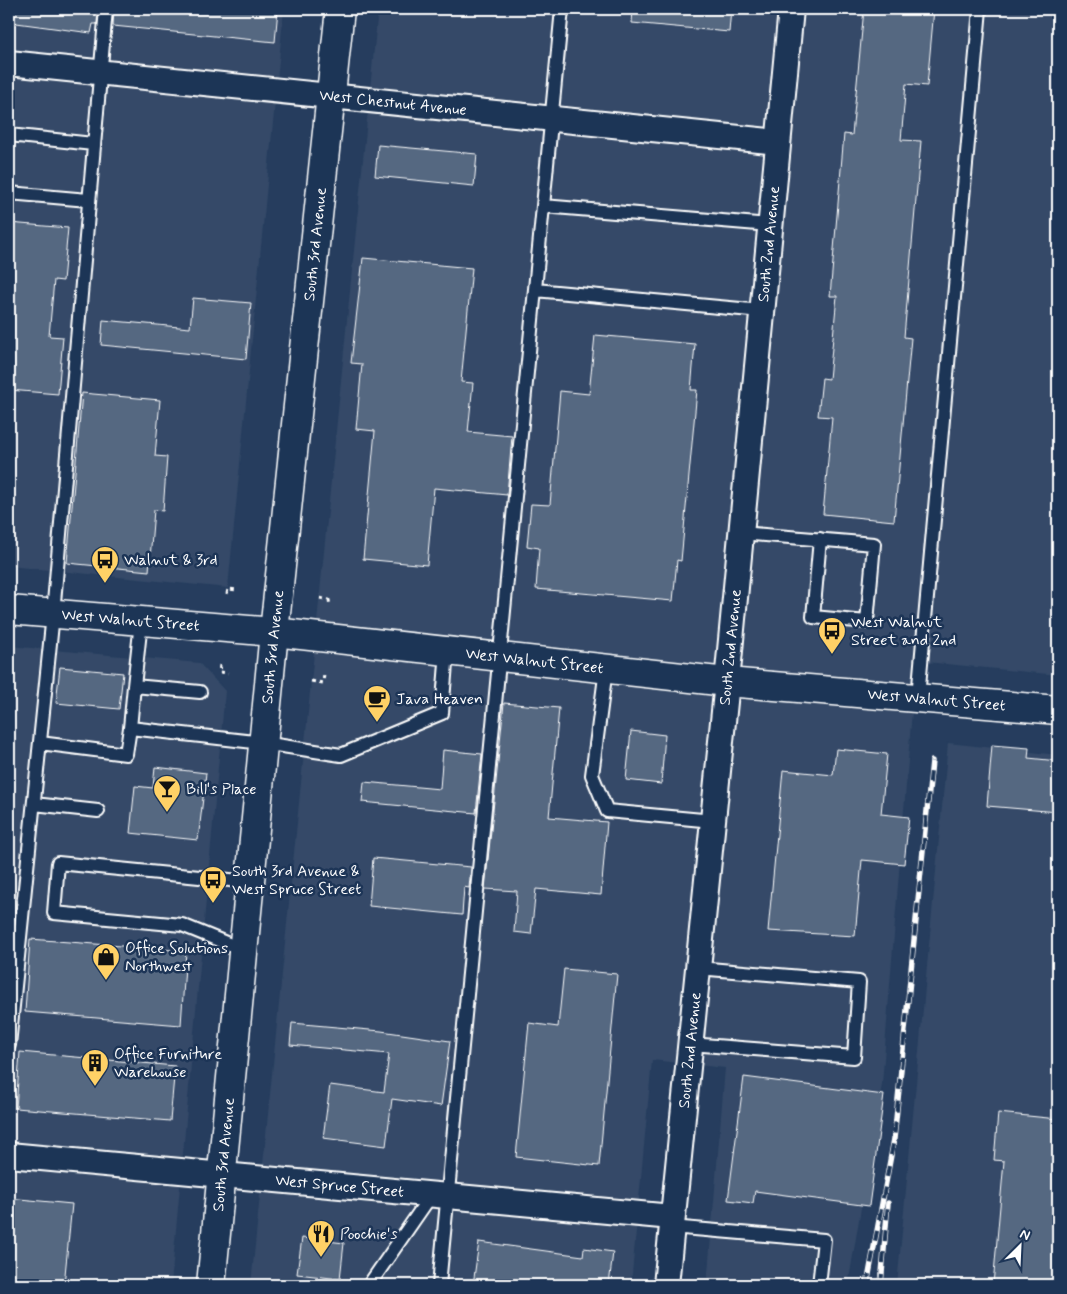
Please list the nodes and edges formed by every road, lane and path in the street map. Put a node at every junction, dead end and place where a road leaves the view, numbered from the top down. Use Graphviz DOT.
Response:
graph roads {
  1 [pos="106,9"];
  2 [pos="340,9"];
  3 [pos="562,9"];
  4 [pos="791,9"];
  5 [pos="980,9"];
  6 [pos="9,63"];
  7 [pos="99,72"];
  8 [pos="332,98"];
  9 [pos="551,120"];
  10 [pos="9,135"];
  11 [pos="778,142"];
  12 [pos="93,144"];
  13 [pos="9,193"];
  14 [pos="88,200"];
  15 [pos="543,206"];
  16 [pos="770,225"];
  17 [pos="535,290"];
  18 [pos="762,311"];
  19 [pos="741,533"];
  20 [pos="820,539"];
  21 [pos="238,590"];
  22 [pos="227,594"];
  23 [pos="320,598"];
  24 [pos="330,606"];
  25 [pos="9,610"];
  26 [pos="53,614"];
  27 [pos="141,622"];
  28 [pos="274,632"];
  29 [pos="447,651"];
  30 [pos="499,657"];
  31 [pos="220,665"];
  32 [pos="606,669"];
  33 [pos="228,672"];
  34 [pos="324,674"];
  35 [pos="311,681"];
  36 [pos="727,682"];
  37 [pos="134,686"];
  38 [pos="200,692"];
  39 [pos="918,698"];
  40 [pos="1058,710"];
  41 [pos="130,728"];
  42 [pos="40,743"];
  43 [pos="263,743"];
  44 [pos="34,804"];
  45 [pos="98,811"];
  46 [pos="713,821"];
  47 [pos="250,882"];
  48 [pos="243,950"];
  49 [pos="698,968"];
  50 [pos="690,1044"];
  51 [pos="9,1045"];
  52 [pos="9,1155"];
  53 [pos="222,1174"];
  54 [pos="440,1194"];
  55 [pos="671,1222"];
  56 [pos="211,1285"];
  57 [pos="369,1285"];
  58 [pos="438,1285"];
  59 [pos="666,1285"];
  60 [pos="818,1285"];
  1 -- 7 [label="lane"];
  2 -- 8 [label="street, South 3rd Avenue"];
  3 -- 9 [label="lane"];
  4 -- 11 [label="street, South 2nd Avenue"];
  5 -- 39 [label="lane"];
  6 -- 7 [label="street, West Chestnut Avenue"];
  7 -- 8 [label="street, West Chestnut Avenue"];
  7 -- 12 [label="lane"];
  8 -- 9 [label="street, West Chestnut Avenue"];
  8 -- 28 [label="street, South 3rd Avenue"];
  9 -- 11 [label="street, West Chestnut Avenue"];
  9 -- 15 [label="lane"];
  10 -- 12 [label="lane"];
  11 -- 16 [label="street, South 2nd Avenue"];
  12 -- 14 [label="lane"];
  13 -- 14 [label="lane"];
  14 -- 26 [label="lane"];
  15 -- 16 [label="lane"];
  15 -- 17 [label="lane"];
  16 -- 18 [label="street, South 2nd Avenue"];
  17 -- 18 [label="lane"];
  17 -- 30 [label="lane"];
  18 -- 19 [label="street, South 2nd Avenue"];
  19 -- 20 [label="lane"];
  19 -- 36 [label="street, South 2nd Avenue"];
  20 -- 20 [label="lane"];
  21 -- 22 [label="path"];
  23 -- 24 [label="path"];
  25 -- 26 [label="street, West Walnut Street"];
  26 -- 27 [label="street, West Walnut Street"];
  26 -- 42 [label="lane"];
  27 -- 28 [label="street, West Walnut Street"];
  27 -- 37 [label="lane"];
  28 -- 29 [label="street, West Walnut Street"];
  28 -- 43 [label="street, South 3rd Avenue"];
  29 -- 30 [label="street, West Walnut Street"];
  29 -- 43 [label="lane"];
  30 -- 32 [label="street, West Walnut Street"];
  30 -- 54 [label="lane"];
  31 -- 33 [label="path"];
  32 -- 36 [label="street, West Walnut Street"];
  32 -- 46 [label="lane"];
  34 -- 35 [label="path"];
  36 -- 39 [label="street, West Walnut Street"];
  36 -- 46 [label="street, South 2nd Avenue"];
  37 -- 38 [label="lane"];
  37 -- 41 [label="lane"];
  39 -- 40 [label="street, West Walnut Street"];
  41 -- 42 [label="lane"];
  41 -- 43 [label="lane"];
  42 -- 44 [label="lane"];
  43 -- 47 [label="street, South 3rd Avenue"];
  44 -- 45 [label="lane"];
  44 -- 51 [label="lane"];
  46 -- 49 [label="street, South 2nd Avenue"];
  47 -- 48 [label="street, South 3rd Avenue"];
  47 -- 48 [label="lane"];
  48 -- 53 [label="street, South 3rd Avenue"];
  49 -- 50 [label="street, South 2nd Avenue"];
  49 -- 50 [label="lane"];
  50 -- 55 [label="street, South 2nd Avenue"];
  52 -- 53 [label="street, West Spruce Street"];
  53 -- 54 [label="street, West Spruce Street"];
  53 -- 56 [label="street, South 3rd Avenue"];
  54 -- 55 [label="street, West Spruce Street"];
  54 -- 57 [label="lane"];
  54 -- 58 [label="lane"];
  55 -- 59 [label="street, South 2nd Avenue"];
  55 -- 60 [label="lane"];
}
